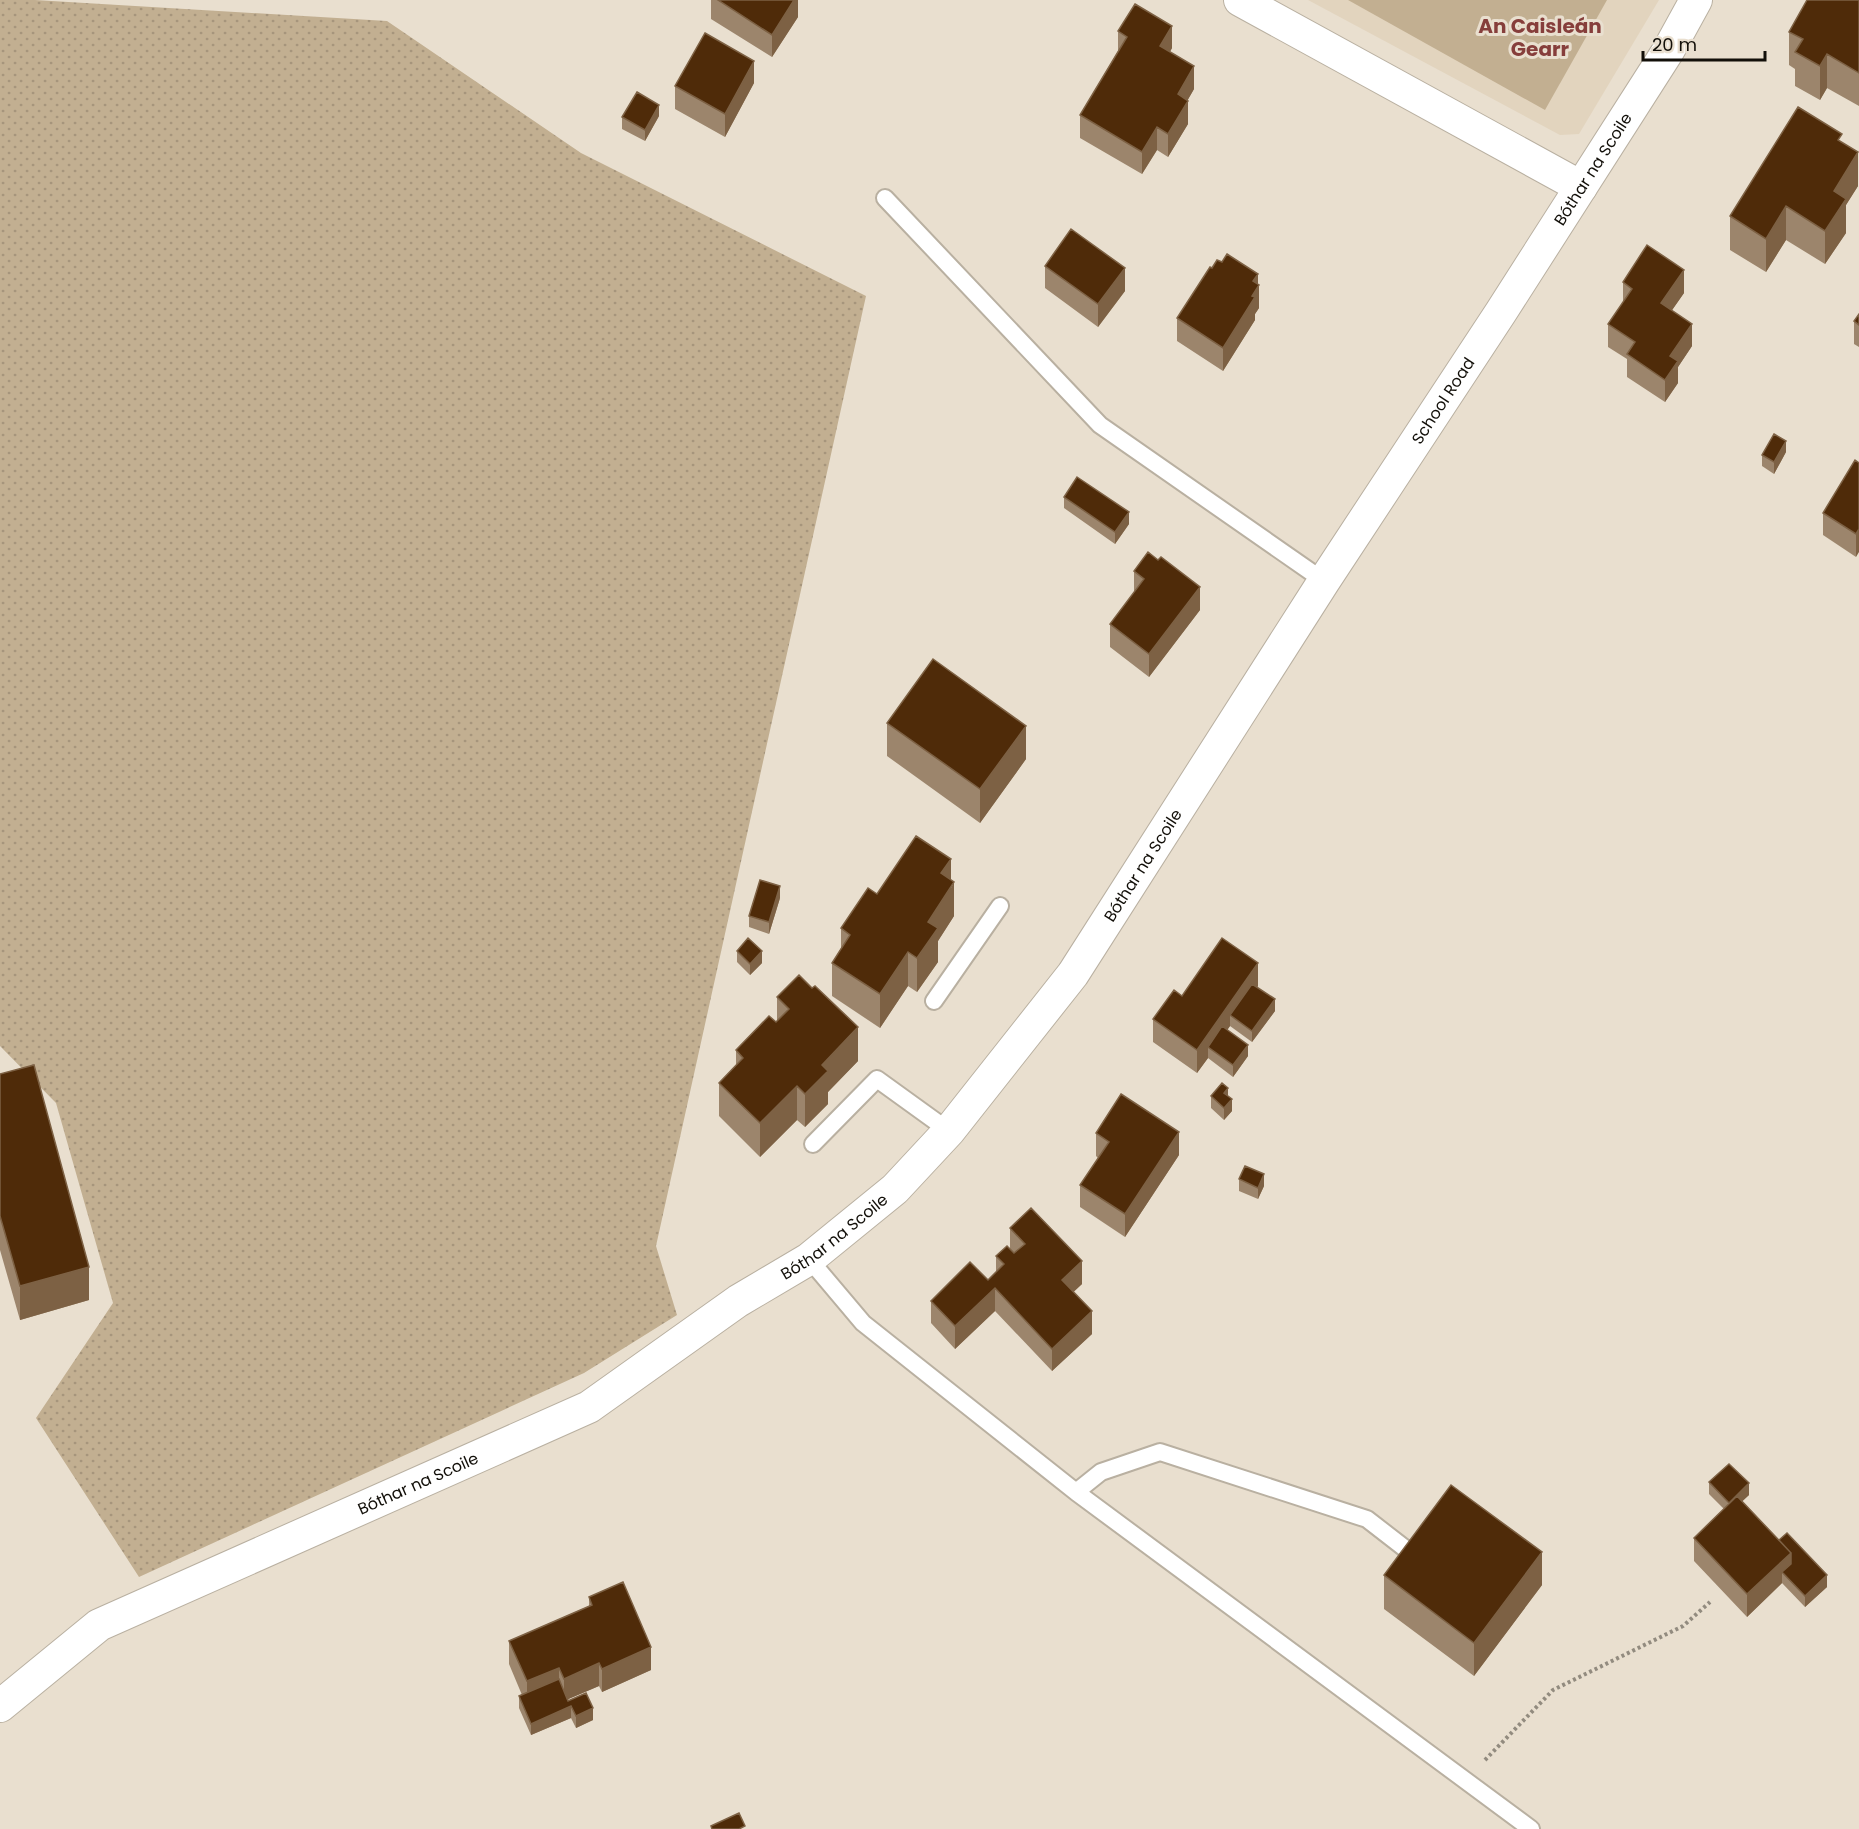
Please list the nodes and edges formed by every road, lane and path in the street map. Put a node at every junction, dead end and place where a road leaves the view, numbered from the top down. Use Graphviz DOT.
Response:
graph roads {
  1 [pos="1240,0"];
  2 [pos="1696,0"];
  3 [pos="1581,187"];
  4 [pos="885,198"];
  5 [pos="1485,336"];
  6 [pos="1400,465"];
  7 [pos="1324,580"];
  8 [pos="1000,906"];
  9 [pos="934,1001"];
  10 [pos="949,1131"];
  11 [pos="813,1144"];
  12 [pos="809,1259"];
  13 [pos="1076,1492"];
  14 [pos="1407,1550"];
  15 [pos="1710,1602"];
  16 [pos="0,1706"];
  17 [pos="1466,1780"];
  18 [pos="1532,1829"];
  1 -- 3 [label="street"];
  2 -- 3 [label="street, Bóthar na Scoile"];
  3 -- 5 [label="street, Bóthar na Scoile"];
  4 -- 7 [label="lane"];
  5 -- 6 [label="street, School Road"];
  6 -- 7 [label="street, Bóthar na Scoile"];
  7 -- 10 [label="street, Bóthar na Scoile"];
  8 -- 9 [label="lane"];
  10 -- 11 [label="lane"];
  10 -- 12 [label="street, Bóthar na Scoile"];
  12 -- 13 [label="lane"];
  12 -- 16 [label="street, Bóthar na Scoile"];
  13 -- 14 [label="lane"];
  13 -- 17 [label="lane"];
  15 -- 17 [label="path"];
  17 -- 18 [label="lane"];
}
